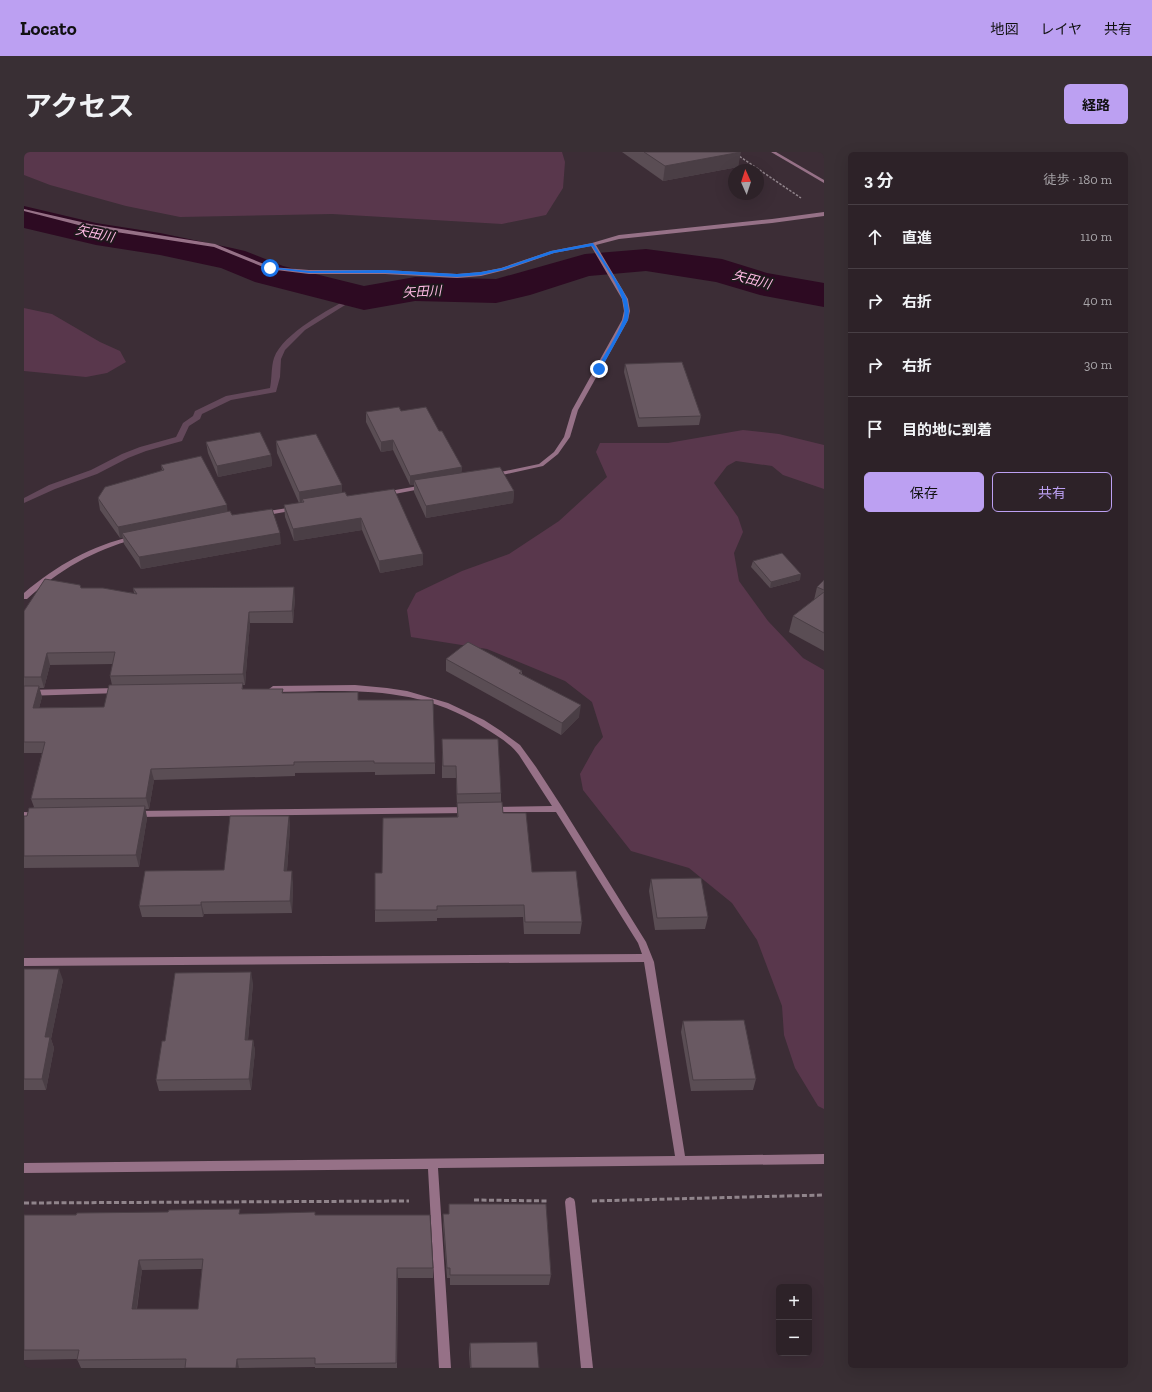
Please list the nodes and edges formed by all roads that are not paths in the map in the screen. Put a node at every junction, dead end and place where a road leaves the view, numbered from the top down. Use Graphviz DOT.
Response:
graph roads {
  1 [pos="773,152"];
  2 [pos="824,182"];
  3 [pos="24,210"];
  4 [pos="824,213"];
  5 [pos="593,244"];
  6 [pos="484,477"];
  7 [pos="430,486"];
  8 [pos="375,495"];
  9 [pos="297,508"];
  10 [pos="258,515"];
  11 [pos="137,538"];
  12 [pos="24,597"];
  13 [pos="263,690"];
  14 [pos="127,691"];
  15 [pos="24,693"];
  16 [pos="559,809"];
  17 [pos="48,814"];
  18 [pos="128,814"];
  19 [pos="24,815"];
  20 [pos="648,958"];
  21 [pos="24,962"];
  22 [pos="824,1159"];
  23 [pos="682,1161"];
  24 [pos="433,1164"];
  25 [pos="24,1168"];
  26 [pos="570,1202"];
  27 [pos="445,1368"];
  28 [pos="587,1368"];
  1 -- 2 [label="street"];
  3 -- 5 [label="street"];
  4 -- 5 [label="street"];
  5 -- 6 [label="street"];
  7 -- 8 [label="street"];
  9 -- 10 [label="street"];
  11 -- 12 [label="street"];
  13 -- 16 [label="street"];
  14 -- 15 [label="street"];
  16 -- 18 [label="street"];
  16 -- 20 [label="street"];
  17 -- 19 [label="street"];
  20 -- 21 [label="street"];
  20 -- 23 [label="street"];
  22 -- 23 [label="street"];
  23 -- 24 [label="street"];
  24 -- 25 [label="street"];
  24 -- 27 [label="street"];
  26 -- 28 [label="street"];
}
